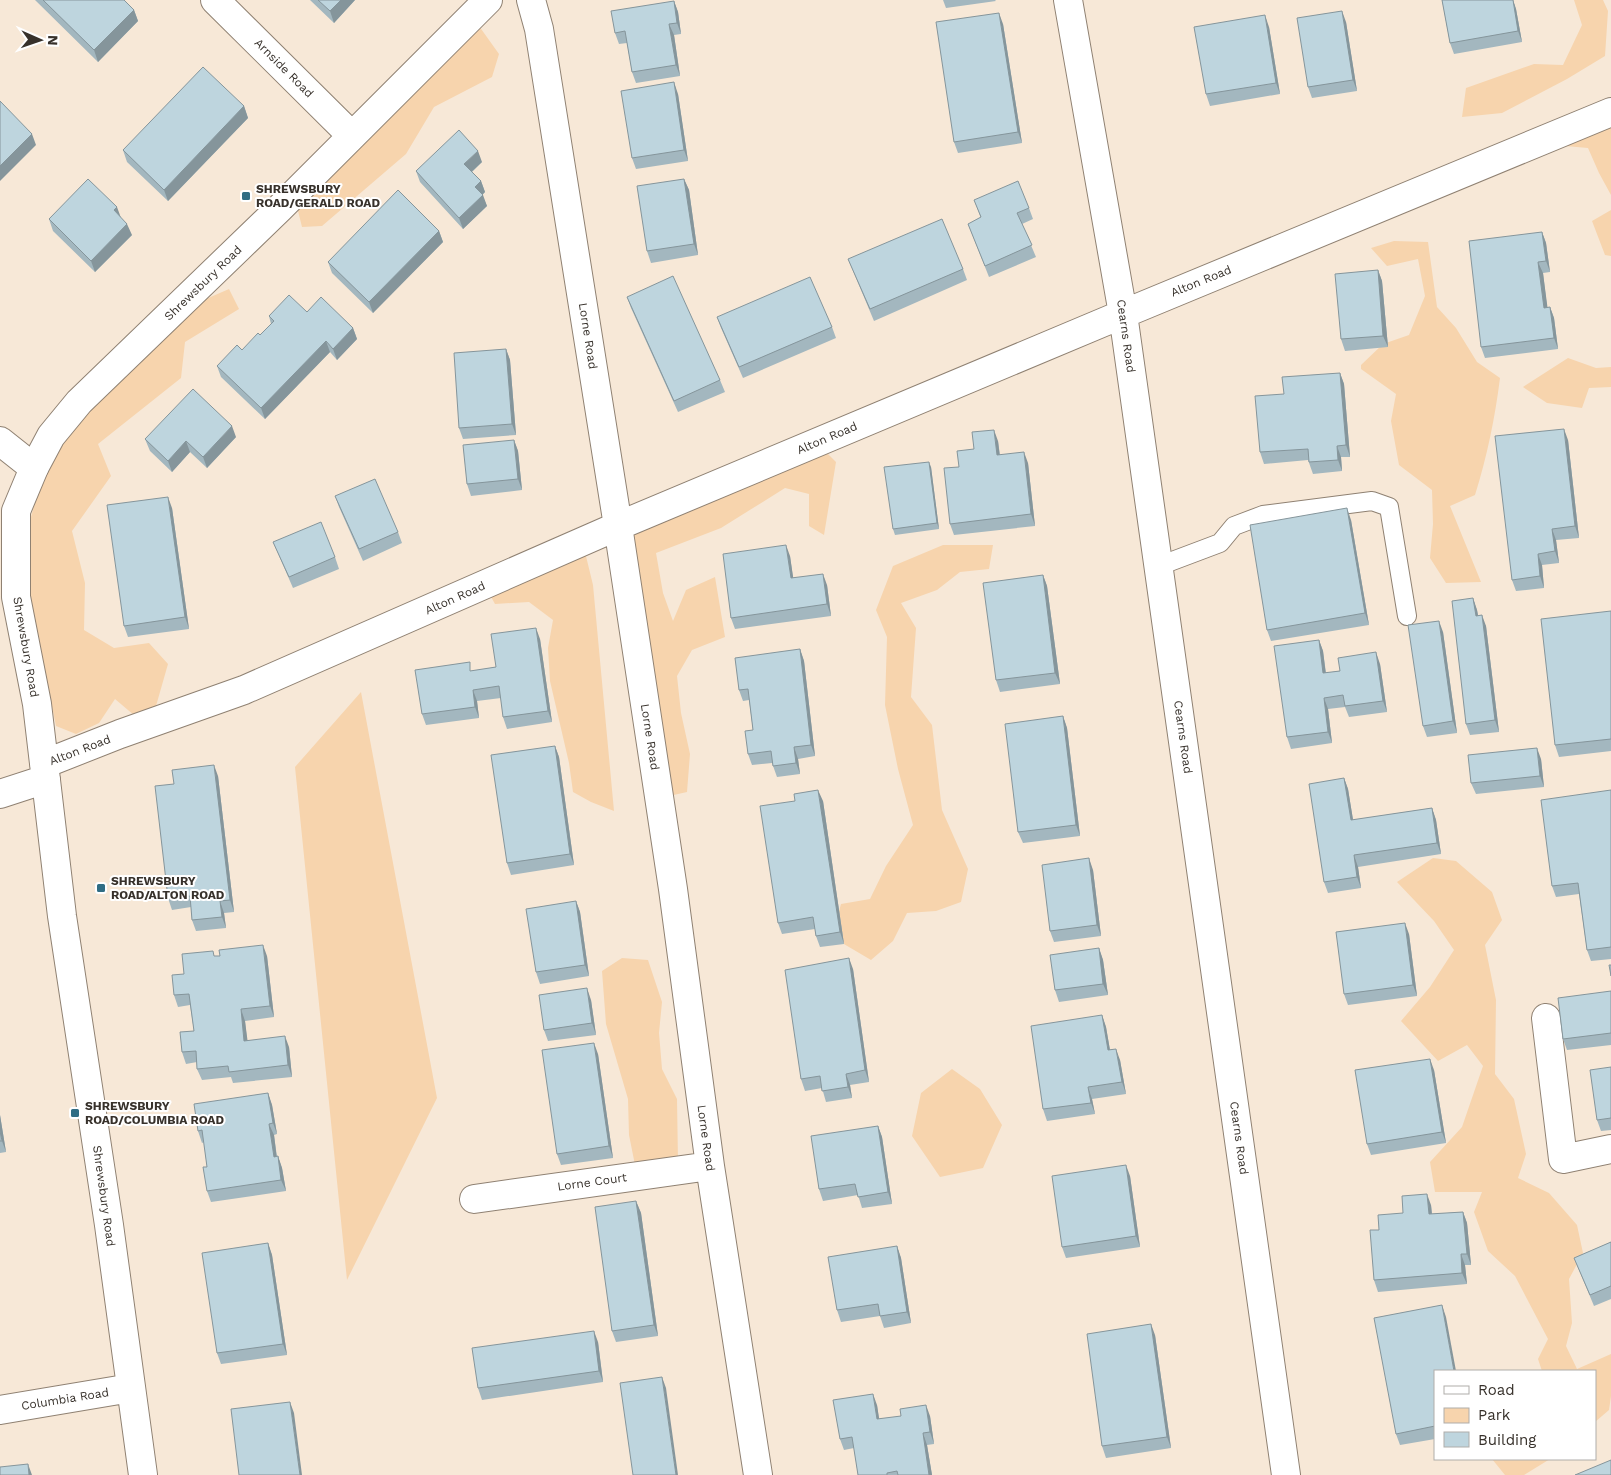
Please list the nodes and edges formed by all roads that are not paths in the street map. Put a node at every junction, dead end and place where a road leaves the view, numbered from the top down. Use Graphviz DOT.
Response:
graph roads {
  1 [pos="215,0"];
  2 [pos="488,0"];
  3 [pos="531,0"];
  4 [pos="1068,0"];
  5 [pos="1611,112"];
  6 [pos="352,136"];
  7 [pos="1123,314"];
  8 [pos="0,441"];
  9 [pos="34,468"];
  10 [pos="618,526"];
  11 [pos="1159,566"];
  12 [pos="1407,616"];
  13 [pos="45,772"];
  14 [pos="0,794"];
  15 [pos="1546,1018"];
  16 [pos="1611,1149"];
  17 [pos="710,1166"];
  18 [pos="474,1199"];
  19 [pos="131,1388"];
  20 [pos="0,1410"];
  21 [pos="143,1475"];
  22 [pos="758,1475"];
  23 [pos="1286,1475"];
  1 -- 6 [label="street, Arnside Road"];
  2 -- 6 [label="street, Shrewsbury Road"];
  3 -- 10 [label="street, Lorne Road"];
  4 -- 7 [label="street, Cearns Road"];
  5 -- 7 [label="street, Alton Road"];
  6 -- 9 [label="street, Shrewsbury Road"];
  7 -- 10 [label="street, Alton Road"];
  7 -- 11 [label="street, Cearns Road"];
  8 -- 9 [label="street"];
  9 -- 13 [label="street, Shrewsbury Road"];
  10 -- 13 [label="street, Alton Road"];
  10 -- 17 [label="street, Lorne Road"];
  11 -- 12 [label="lane"];
  11 -- 23 [label="street, Cearns Road"];
  13 -- 14 [label="street, Alton Road"];
  13 -- 19 [label="street, Shrewsbury Road"];
  15 -- 16 [label="street"];
  17 -- 18 [label="street, Lorne Court"];
  17 -- 22 [label="street, Lorne Road"];
  19 -- 20 [label="street, Columbia Road"];
  19 -- 21 [label="street, Shrewsbury Road"];
}
